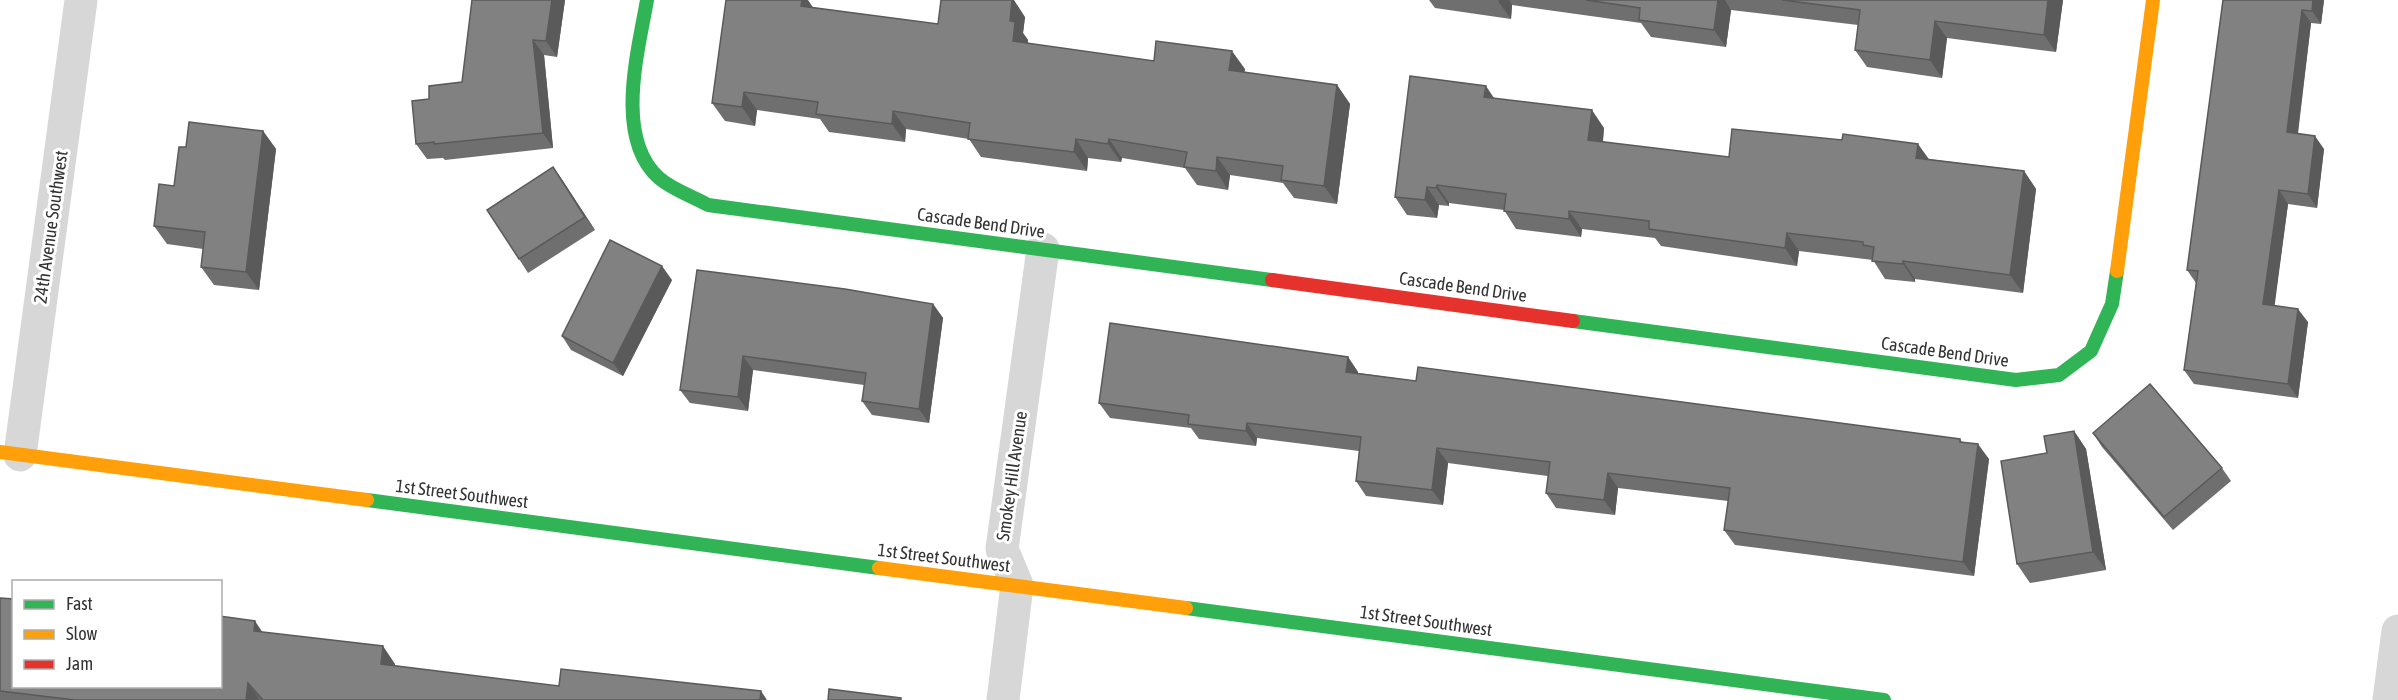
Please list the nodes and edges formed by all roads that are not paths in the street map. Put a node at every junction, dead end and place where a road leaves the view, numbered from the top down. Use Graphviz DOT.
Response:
graph roads {
  1 [pos="81,0"];
  2 [pos="647,0"];
  3 [pos="2153,0"];
  4 [pos="1043,249"];
  5 [pos="10,453"];
  6 [pos="1017,585"];
  7 [pos="2398,631"];
  8 [pos="1003,700"];
  9 [pos="1884,700"];
  10 [pos="2389,700"];
  1 -- 5 [label="street, 24th Avenue Southwest"];
  2 -- 4 [label="street, Cascade Bend Drive"];
  3 -- 4 [label="street, Cascade Bend Drive"];
  4 -- 6 [label="street, Smokey Hill Avenue"];
  5 -- 6 [label="street, 1st Street Southwest"];
  6 -- 8 [label="street, Smokey Hill Avenue"];
  6 -- 9 [label="street, 1st Street Southwest"];
  7 -- 10 [label="street"];
}
